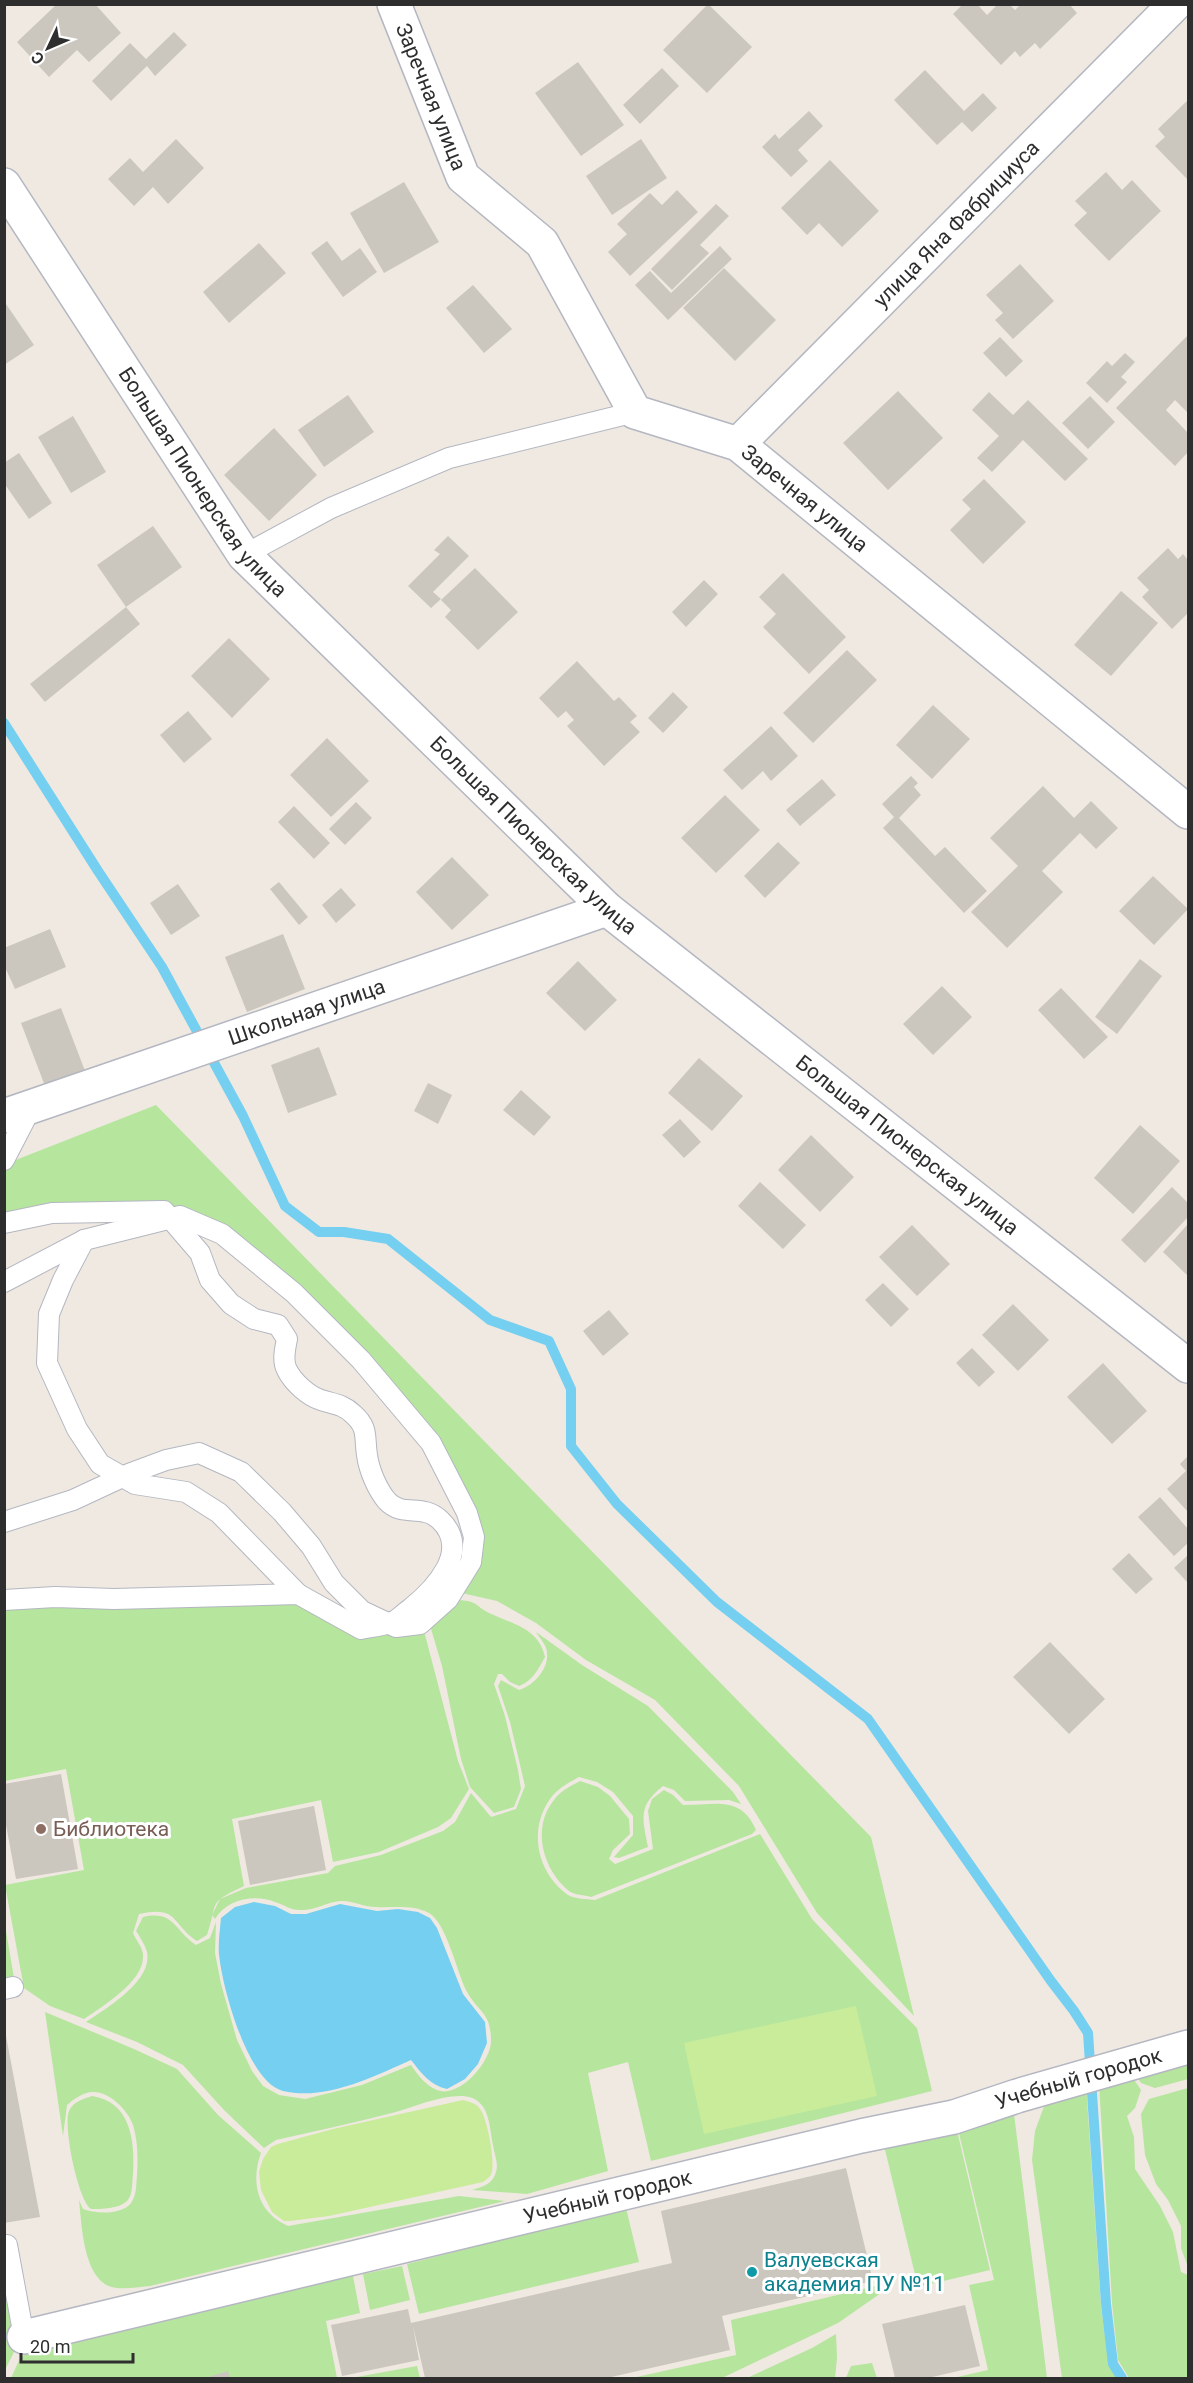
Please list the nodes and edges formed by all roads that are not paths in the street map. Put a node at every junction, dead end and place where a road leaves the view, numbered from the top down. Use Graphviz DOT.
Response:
graph roads {
  1 [pos="394,4"];
  2 [pos="1175,4"];
  3 [pos="4,185"];
  4 [pos="635,412"];
  5 [pos="738,444"];
  6 [pos="244,555"];
  7 [pos="1188,812"];
  8 [pos="607,909"];
  9 [pos="18,1111"];
  10 [pos="4,1160"];
  11 [pos="171,1218"];
  12 [pos="4,1223"];
  13 [pos="84,1240"];
  14 [pos="4,1282"];
  15 [pos="1188,1366"];
  16 [pos="123,1477"];
  17 [pos="4,1522"];
  18 [pos="298,1594"];
  19 [pos="4,1600"];
  20 [pos="388,1623"];
  21 [pos="1188,2047"];
  22 [pos="4,2245"];
  23 [pos="24,2337"];
  1 -- 4 [label="street, Заречная улица"];
  2 -- 5 [label="street, улица Яна Фабрициуса"];
  3 -- 6 [label="street, Большая Пионерская улица"];
  4 -- 5 [label="street, Заречная улица"];
  4 -- 6 [label="lane"];
  5 -- 7 [label="street, Заречная улица"];
  6 -- 8 [label="street, Большая Пионерская улица"];
  8 -- 9 [label="street, Школьная улица"];
  8 -- 15 [label="street, Большая Пионерская улица"];
  9 -- 10 [label="lane"];
  11 -- 12 [label="lane"];
  11 -- 13 [label="lane"];
  11 -- 20 [label="lane"];
  11 -- 20 [label="lane"];
  13 -- 14 [label="lane"];
  13 -- 16 [label="lane"];
  16 -- 17 [label="lane"];
  16 -- 18 [label="lane"];
  16 -- 20 [label="lane"];
  18 -- 19 [label="lane"];
  18 -- 20 [label="lane"];
  21 -- 23 [label="street, Учебный городок"];
  22 -- 23 [label="lane"];
}
